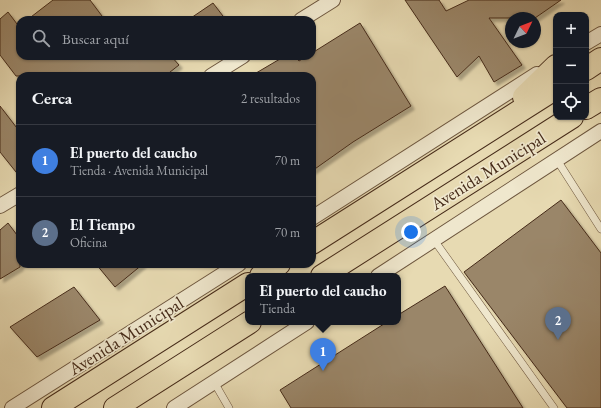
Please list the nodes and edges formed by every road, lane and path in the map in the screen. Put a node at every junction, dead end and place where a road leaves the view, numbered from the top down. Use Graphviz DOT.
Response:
graph roads {
  1 [pos="333,0"];
  2 [pos="307,16"];
  3 [pos="601,34"];
  4 [pos="589,41"];
  5 [pos="601,59"];
  6 [pos="237,60"];
  7 [pos="553,64"];
  8 [pos="589,67"];
  9 [pos="553,69"];
  10 [pos="217,72"];
  11 [pos="553,90"];
  12 [pos="601,99"];
  13 [pos="589,106"];
  14 [pos="567,120"];
  15 [pos="493,128"];
  16 [pos="601,131"];
  17 [pos="557,160"];
  18 [pos="16,196"];
  19 [pos="0,206"];
  20 [pos="316,215"];
  21 [pos="601,229"];
  22 [pos="316,240"];
  23 [pos="434,240"];
  24 [pos="233,268"];
  25 [pos="327,273"];
  26 [pos="383,273"];
  27 [pos="245,286"];
  28 [pos="245,325"];
  29 [pos="302,325"];
  30 [pos="214,382"];
  31 [pos="12,408"];
  32 [pos="53,408"];
  33 [pos="115,408"];
  34 [pos="174,408"];
  35 [pos="229,408"];
  36 [pos="554,408"];
  1 -- 2 [label="street"];
  3 -- 4 [label="street"];
  5 -- 8 [label="highway"];
  6 -- 10 [label="street"];
  7 -- 20 [label="street"];
  9 -- 15 [label="highway"];
  11 -- 15 [label="highway, Avenida Municipal"];
  12 -- 13 [label="highway"];
  14 -- 25 [label="highway, Avenida Municipal"];
  15 -- 22 [label="highway, Avenida Municipal"];
  16 -- 17 [label="street, Avenida Municipal"];
  17 -- 21 [label="lane"];
  17 -- 23 [label="street, Avenida Municipal"];
  18 -- 19 [label="street"];
  23 -- 26 [label="street, Avenida Municipal"];
  23 -- 36 [label="lane"];
  24 -- 31 [label="street, Avenida Municipal"];
  27 -- 32 [label="highway, Avenida Municipal"];
  28 -- 33 [label="highway"];
  29 -- 30 [label="street"];
  30 -- 34 [label="street"];
  30 -- 35 [label="lane"];
}
